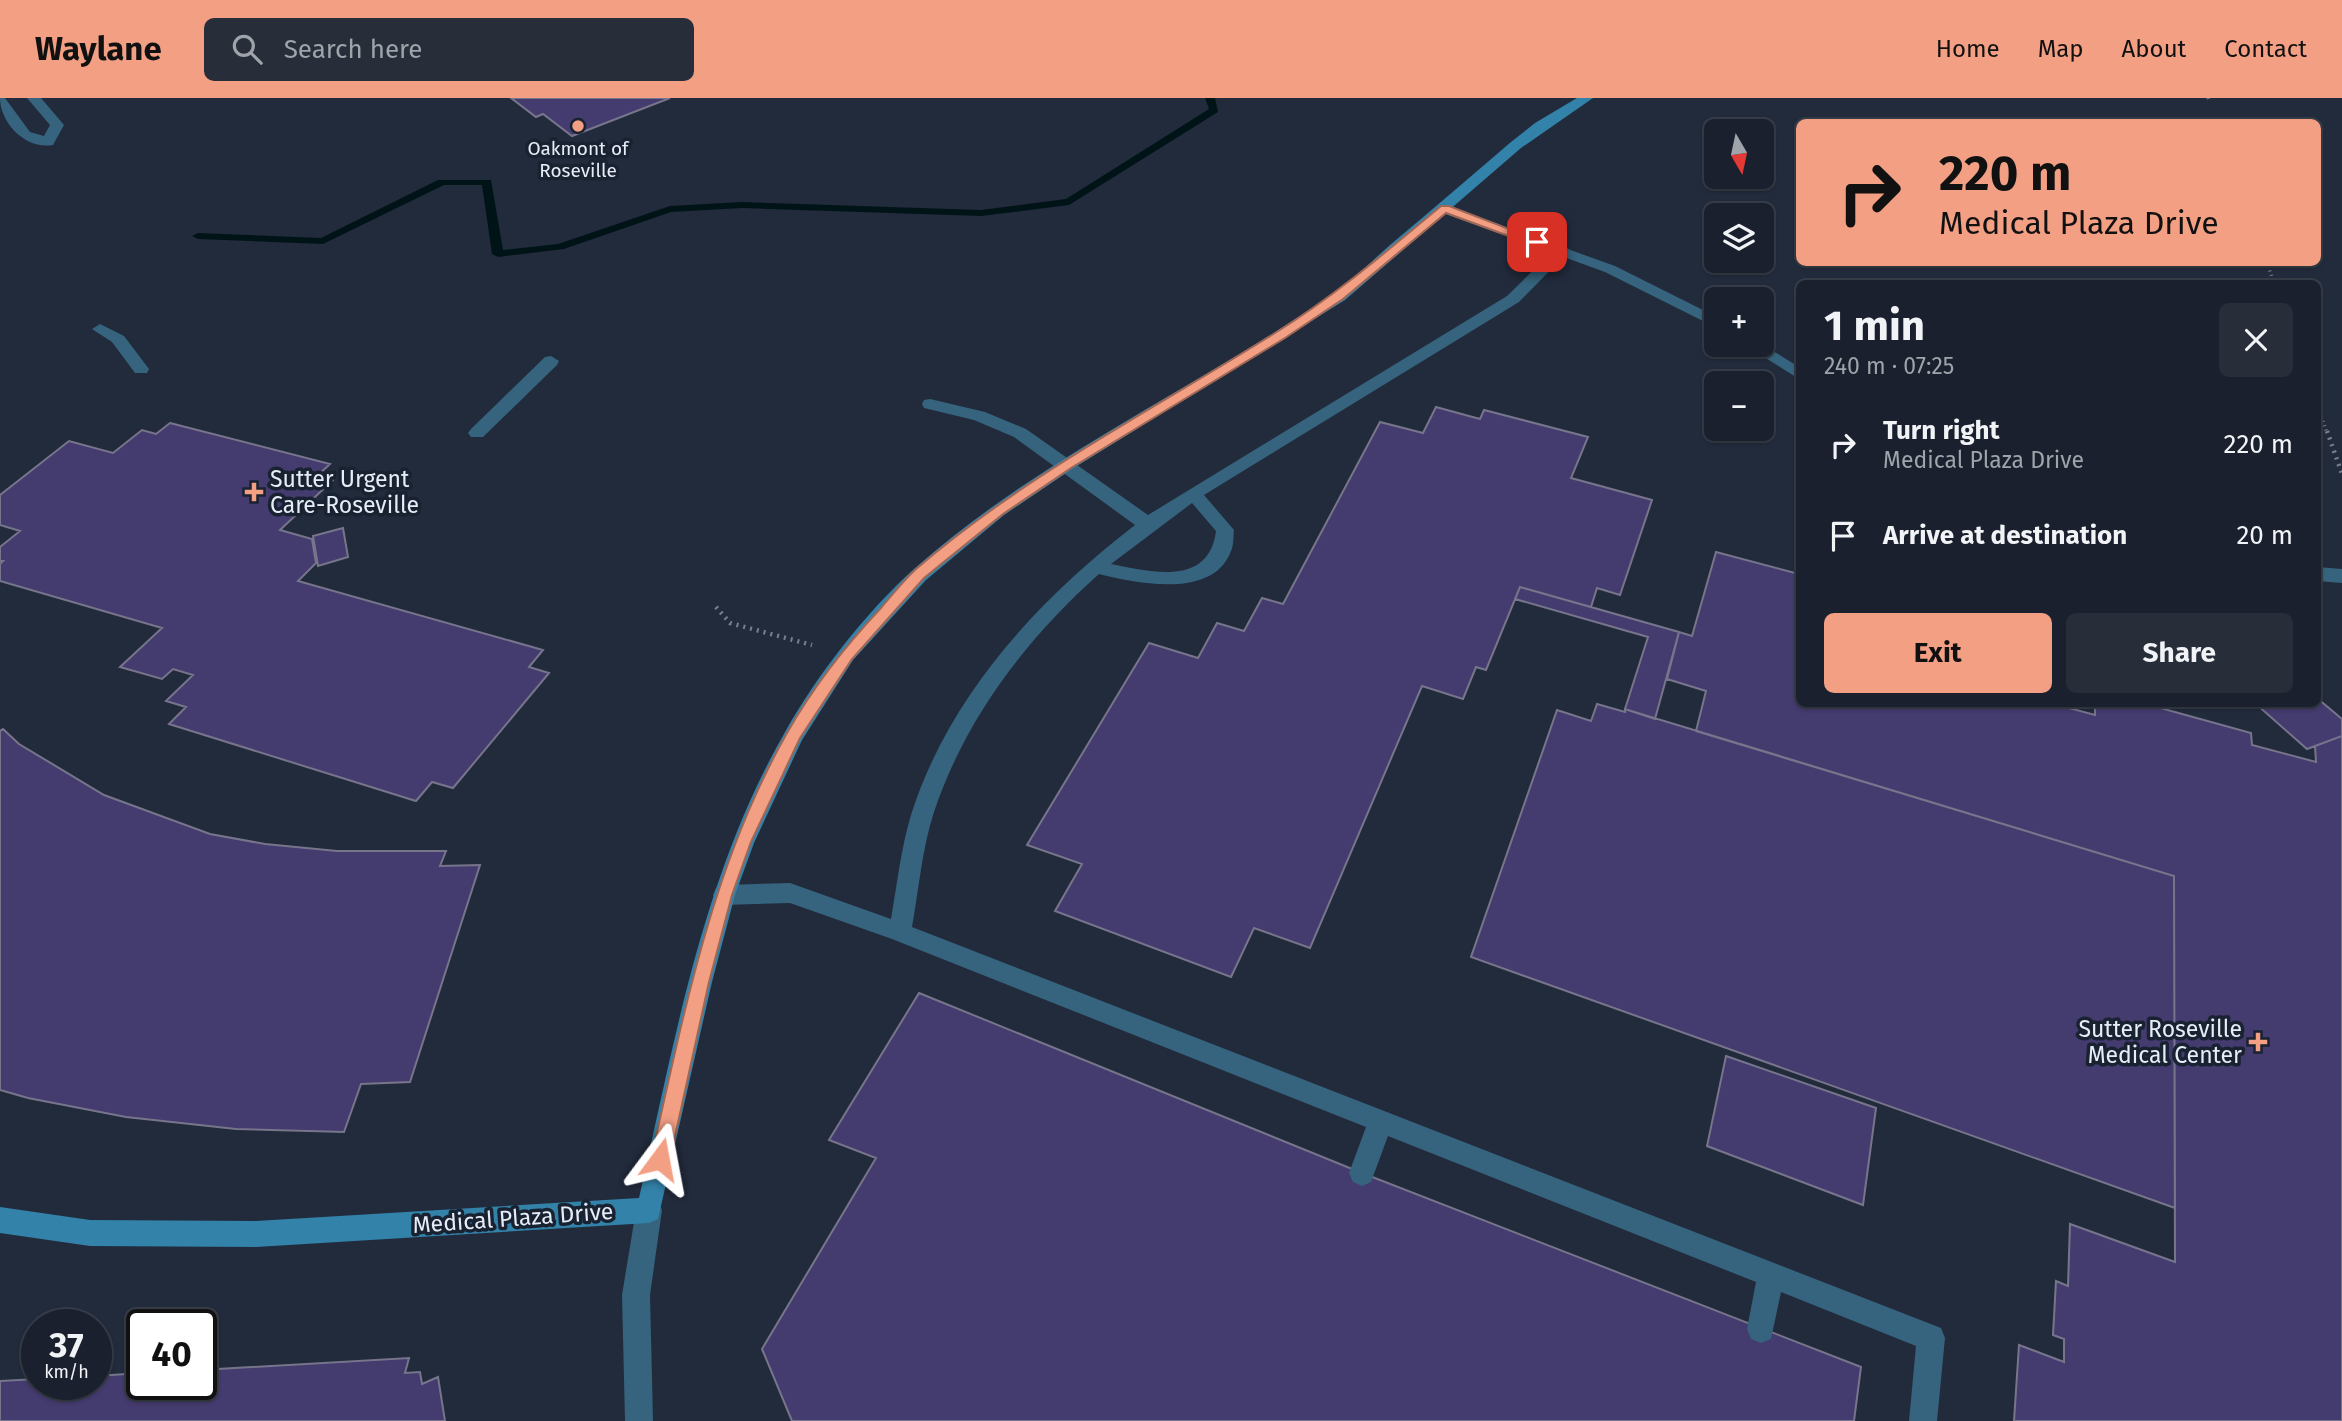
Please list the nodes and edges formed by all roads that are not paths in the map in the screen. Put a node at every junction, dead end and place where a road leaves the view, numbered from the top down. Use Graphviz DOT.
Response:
graph roads {
  1 [pos="34,98"];
  2 [pos="1586,98"];
  3 [pos="0,101"];
  4 [pos="1445,209"];
  5 [pos="1562,250"];
  6 [pos="1704,316"];
  7 [pos="100,329"];
  8 [pos="1772,357"];
  9 [pos="551,361"];
  10 [pos="141,369"];
  11 [pos="1796,372"];
  12 [pos="930,404"];
  13 [pos="477,433"];
  14 [pos="1066,465"];
  15 [pos="1194,494"];
  16 [pos="1147,524"];
  17 [pos="1096,567"];
  18 [pos="2321,574"];
  19 [pos="2342,576"];
  20 [pos="724,895"];
  21 [pos="900,932"];
  22 [pos="1381,1121"];
  23 [pos="1362,1173"];
  24 [pos="649,1210"];
  25 [pos="0,1220"];
  26 [pos="1771,1274"];
  27 [pos="1761,1329"];
  28 [pos="639,1421"];
  29 [pos="1923,1421"];
  1 -- 3 [label="street"];
  2 -- 4 [label="street"];
  4 -- 5 [label="street"];
  4 -- 14 [label="street"];
  5 -- 6 [label="street"];
  5 -- 15 [label="street"];
  7 -- 10 [label="street"];
  8 -- 11 [label="street"];
  9 -- 13 [label="street"];
  12 -- 14 [label="street"];
  14 -- 16 [label="street"];
  14 -- 20 [label="street"];
  15 -- 16 [label="street"];
  15 -- 17 [label="street"];
  16 -- 17 [label="street"];
  17 -- 21 [label="street"];
  18 -- 19 [label="street"];
  20 -- 21 [label="street"];
  20 -- 24 [label="street"];
  21 -- 22 [label="street"];
  22 -- 23 [label="street"];
  22 -- 26 [label="street"];
  24 -- 25 [label="street, Medical Plaza Drive"];
  24 -- 28 [label="street"];
  26 -- 27 [label="street"];
  26 -- 29 [label="street"];
}
